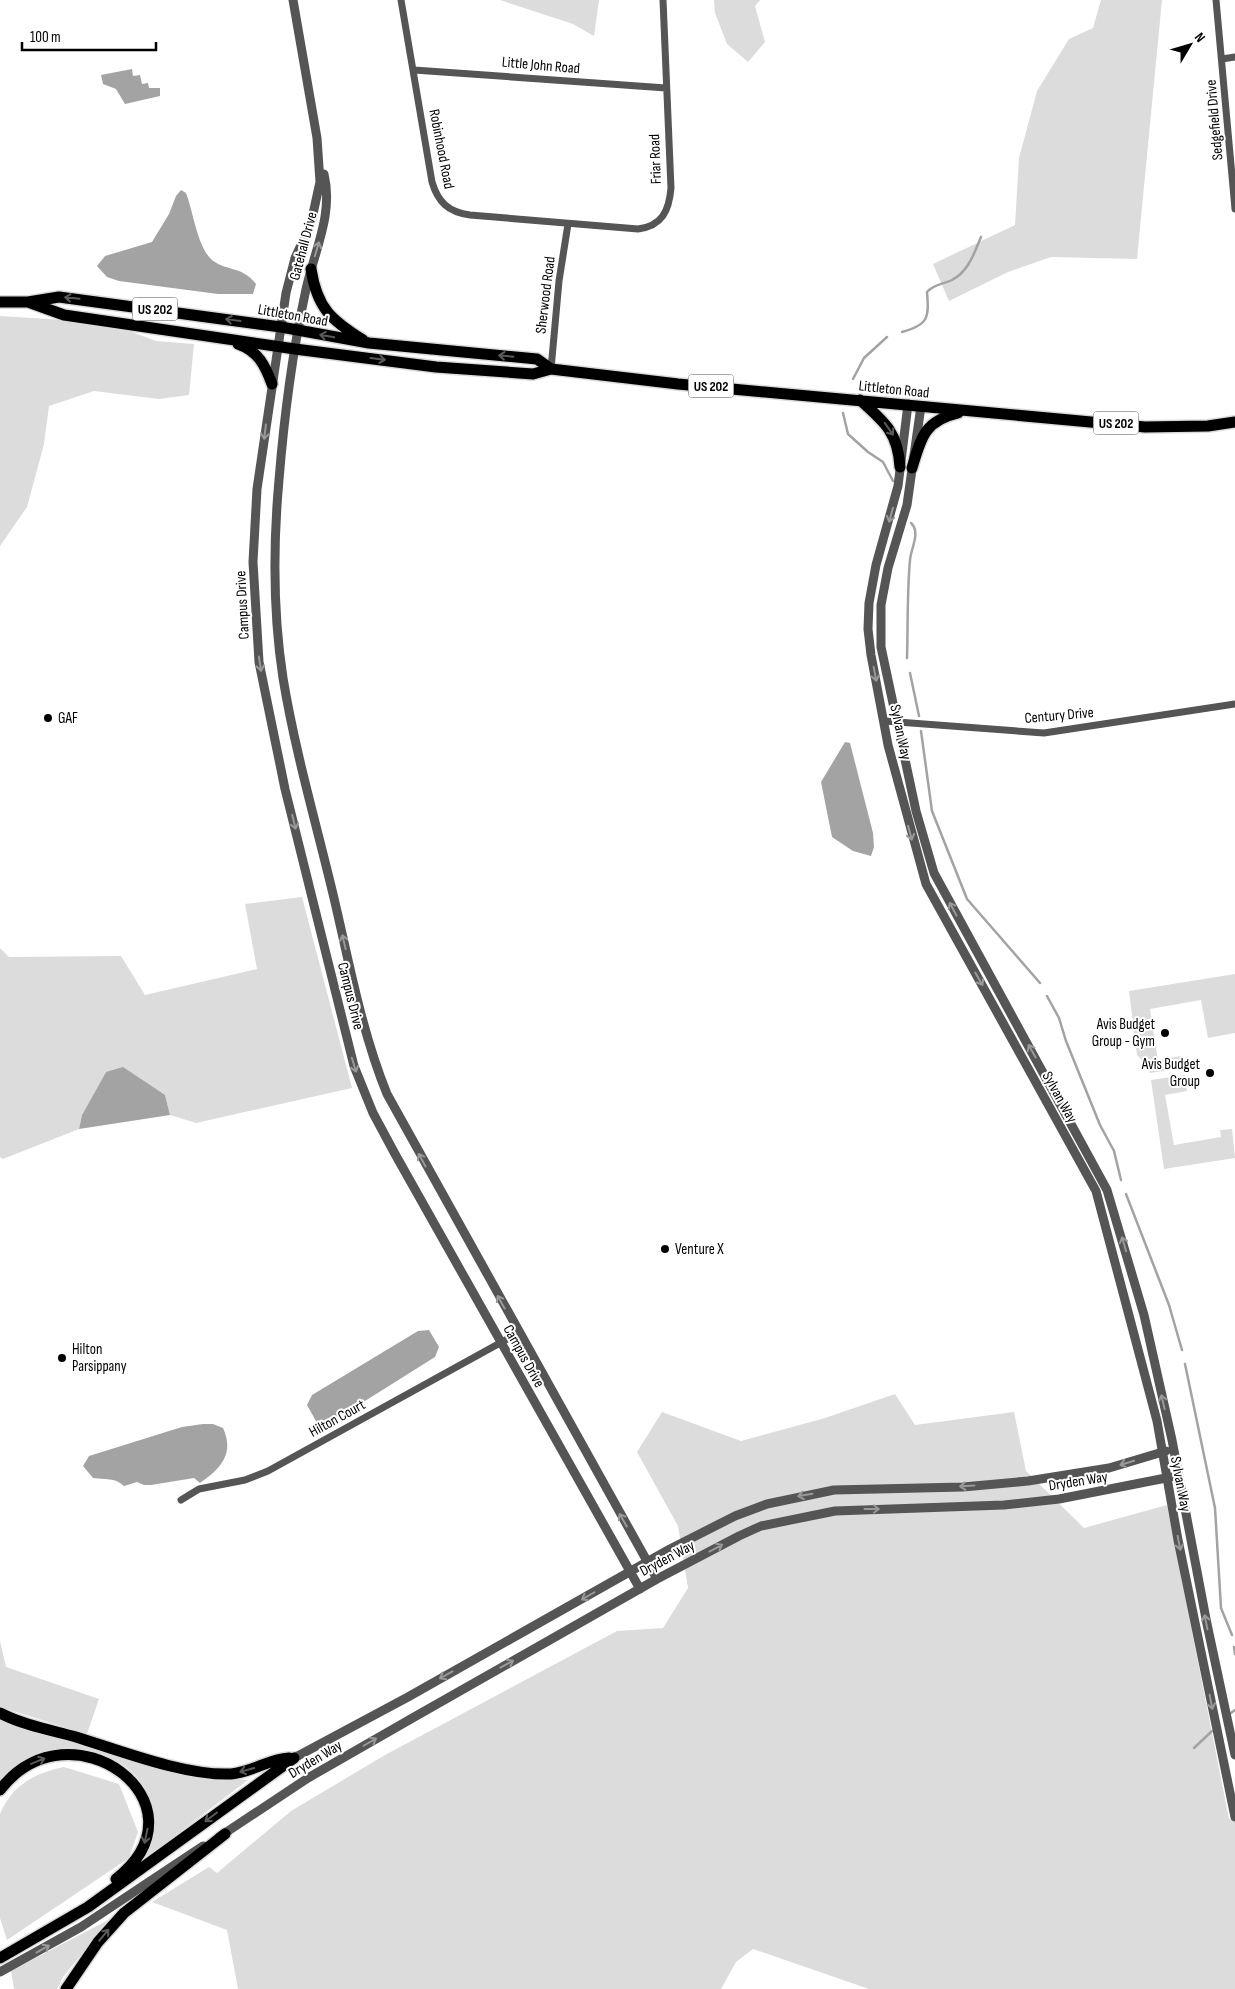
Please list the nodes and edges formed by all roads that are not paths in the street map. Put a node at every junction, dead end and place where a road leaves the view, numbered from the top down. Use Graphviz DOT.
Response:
graph roads {
  1 [pos="294,0"];
  2 [pos="401,0"];
  3 [pos="663,0"];
  4 [pos="1216,0"];
  5 [pos="1235,57"];
  6 [pos="1222,59"];
  7 [pos="414,70"];
  8 [pos="666,88"];
  9 [pos="318,150"];
  10 [pos="1235,209"];
  11 [pos="568,224"];
  12 [pos="311,269"];
  13 [pos="0,302"];
  14 [pos="28,302"];
  15 [pos="281,327"];
  16 [pos="298,331"];
  17 [pos="223,338"];
  18 [pos="369,343"];
  19 [pos="278,346"];
  20 [pos="295,349"];
  21 [pos="551,369"];
  22 [pos="272,384"];
  23 [pos="860,400"];
  24 [pos="908,404"];
  25 [pos="920,406"];
  26 [pos="965,411"];
  27 [pos="1235,422"];
  28 [pos="906,468"];
  29 [pos="1235,704"];
  30 [pos="884,721"];
  31 [pos="897,722"];
  32 [pos="518,1333"];
  33 [pos="500,1342"];
  34 [pos="1154,1364"];
  35 [pos="1143,1365"];
  36 [pos="1174,1449"];
  37 [pos="1161,1453"];
  38 [pos="1179,1476"];
  39 [pos="1166,1478"];
  40 [pos="180,1500"];
  41 [pos="647,1562"];
  42 [pos="630,1572"];
  43 [pos="657,1579"];
  44 [pos="640,1589"];
  45 [pos="1211,1644"];
  46 [pos="1200,1646"];
  47 [pos="0,1713"];
  48 [pos="1235,1755"];
  49 [pos="294,1758"];
  50 [pos="0,1790"];
  51 [pos="1235,1814"];
  52 [pos="226,1834"];
  53 [pos="64,1922"];
  54 [pos="0,1958"];
  55 [pos="0,1972"];
  56 [pos="66,1989"];
  1 -- 9 [label="street, Gatehall Drive"];
  2 -- 7 [label="street, Robinhood Road"];
  3 -- 8 [label="street, Friar Road"];
  4 -- 6 [label="street, Sedgefield Drive"];
  5 -- 6 [label="street"];
  6 -- 10 [label="street, Sedgefield Drive"];
  7 -- 8 [label="street, Little John Road"];
  7 -- 11 [label="street, Robinhood Road"];
  8 -- 11 [label="street, Friar Road"];
  12 -- 9 [label="street, Gatehall Drive, one-way"];
  9 -- 15 [label="street, Gatehall Drive"];
  11 -- 21 [label="street, Sherwood Road"];
  12 -- 16 [label="street, Gatehall Drive"];
  12 -- 18 [label="main road"];
  13 -- 14 [label="main road, Littleton Road / US 202"];
  15 -- 14 [label="main road, Littleton Road / US 202, one-way"];
  14 -- 17 [label="main road, Littleton Road / US 202"];
  15 -- 16 [label="main road, Littleton Road / US 202"];
  15 -- 19 [label="street, Gatehall Drive"];
  18 -- 16 [label="main road, Littleton Road / US 202, one-way"];
  16 -- 20 [label="street, Gatehall Drive"];
  17 -- 19 [label="main road, Littleton Road / US 202"];
  17 -- 22 [label="main road"];
  21 -- 18 [label="main road, Littleton Road / US 202, one-way"];
  19 -- 20 [label="main road, Littleton Road / US 202"];
  19 -- 22 [label="street, Campus Drive"];
  20 -- 21 [label="main road, Littleton Road / US 202, one-way"];
  32 -- 20 [label="street, Campus Drive, one-way"];
  21 -- 23 [label="main road, Littleton Road / US 202"];
  22 -- 33 [label="street, Campus Drive, one-way"];
  23 -- 24 [label="main road, Littleton Road / US 202"];
  23 -- 28 [label="main road, one-way"];
  24 -- 25 [label="main road, Littleton Road / US 202"];
  24 -- 28 [label="street, Sylvan Way"];
  25 -- 26 [label="main road, Littleton Road / US 202"];
  25 -- 28 [label="street, Sylvan Way"];
  26 -- 27 [label="main road, Littleton Road / US 202"];
  26 -- 28 [label="main road"];
  28 -- 30 [label="street, Sylvan Way, one-way"];
  28 -- 31 [label="street, Sylvan Way"];
  29 -- 31 [label="street, Century Drive"];
  30 -- 31 [label="street, Century Drive"];
  30 -- 35 [label="street, Sylvan Way, one-way"];
  34 -- 31 [label="street, Sylvan Way, one-way"];
  32 -- 33 [label="street, Hilton Court"];
  41 -- 32 [label="street, Campus Drive, one-way"];
  33 -- 40 [label="street, Hilton Court"];
  33 -- 42 [label="street, Campus Drive"];
  34 -- 35 [label="street"];
  36 -- 34 [label="street, Sylvan Way, one-way"];
  35 -- 37 [label="street, Sylvan Way"];
  36 -- 37 [label="street, Dryden Way"];
  36 -- 38 [label="street, Sylvan Way"];
  37 -- 39 [label="street, Sylvan Way"];
  37 -- 41 [label="street, Dryden Way, one-way"];
  38 -- 39 [label="street, Dryden Way"];
  45 -- 38 [label="street, Sylvan Way, one-way"];
  43 -- 39 [label="street, Dryden Way, one-way"];
  39 -- 46 [label="street, Sylvan Way, one-way"];
  41 -- 42 [label="street, Dryden Way"];
  41 -- 43 [label="street, Campus Drive"];
  42 -- 44 [label="street, Campus Drive"];
  42 -- 49 [label="street, Dryden Way, one-way"];
  43 -- 44 [label="street, Dryden Way"];
  52 -- 44 [label="street, Dryden Way, one-way"];
  45 -- 46 [label="street"];
  45 -- 48 [label="street, Sylvan Way"];
  46 -- 51 [label="street, Sylvan Way, one-way"];
  49 -- 47 [label="main road, one-way"];
  49 -- 53 [label="main road, one-way"];
  50 -- 53 [label="main road, one-way"];
  55 -- 52 [label="street, Dryden Way, one-way"];
  56 -- 52 [label="main road, one-way"];
  53 -- 54 [label="main road"];
}
